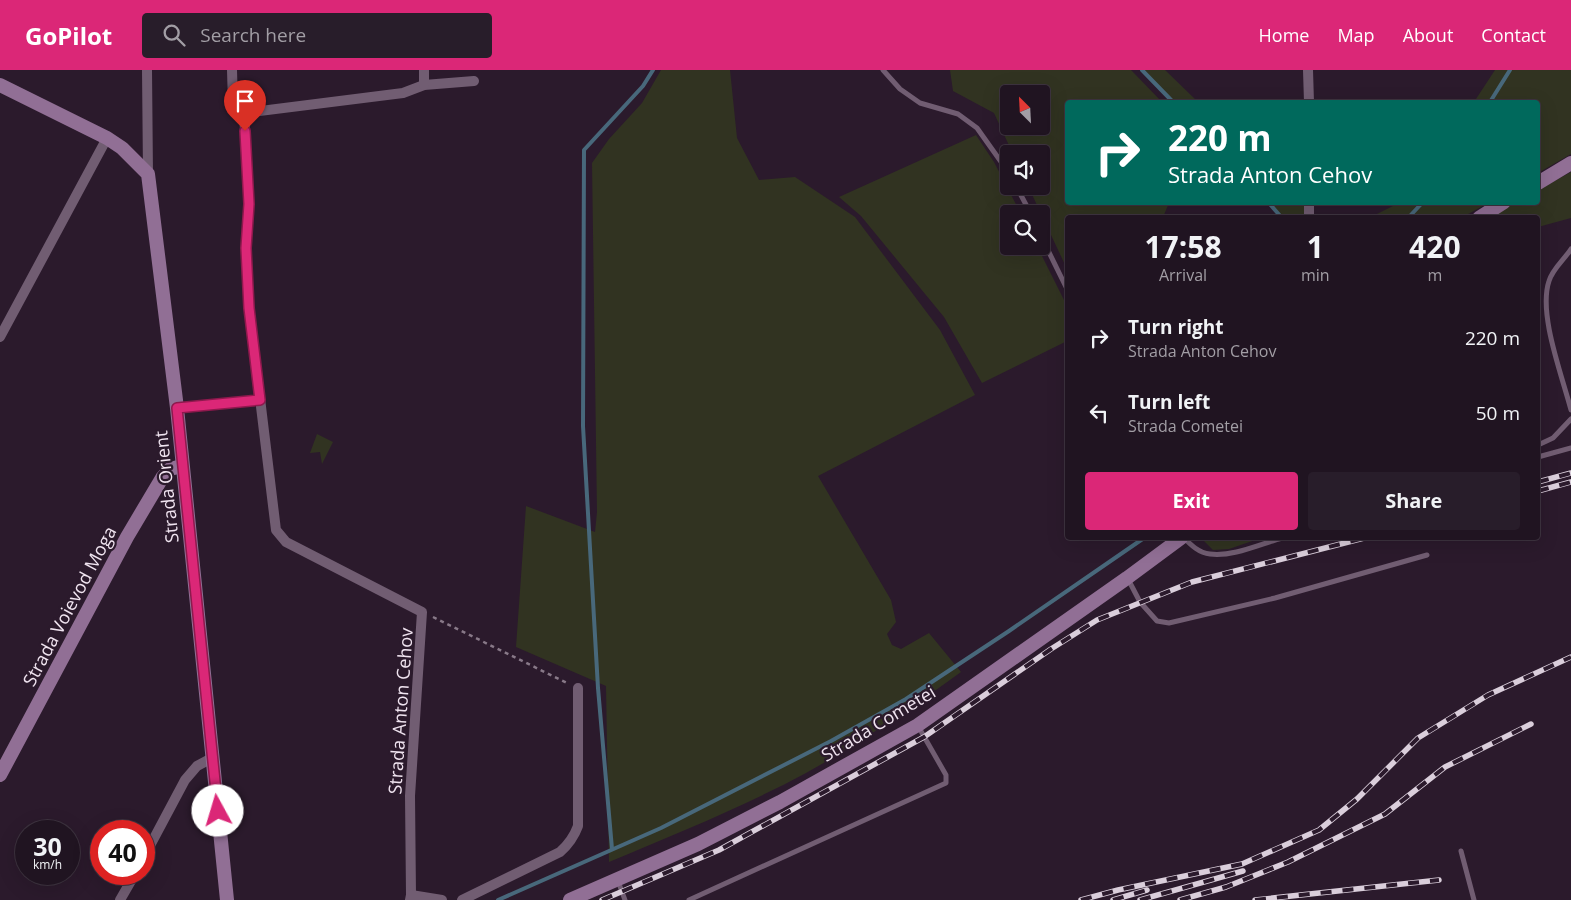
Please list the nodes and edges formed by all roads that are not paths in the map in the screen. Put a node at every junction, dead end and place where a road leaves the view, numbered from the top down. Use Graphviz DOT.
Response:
graph roads {
  1 [pos="147,70"];
  2 [pos="232,70"];
  3 [pos="424,70"];
  4 [pos="883,70"];
  5 [pos="1308,70"];
  6 [pos="474,81"];
  7 [pos="0,85"];
  8 [pos="424,86"];
  9 [pos="1309,100"];
  10 [pos="244,113"];
  11 [pos="107,138"];
  12 [pos="1000,161"];
  13 [pos="1571,164"];
  14 [pos="148,174"];
  15 [pos="1540,182"];
  16 [pos="1499,205"];
  17 [pos="1484,215"];
  18 [pos="1570,251"];
  19 [pos="1050,254"];
  20 [pos="1571,261"];
  21 [pos="1065,285"];
  22 [pos="0,337"];
  23 [pos="260,400"];
  24 [pos="177,408"];
  25 [pos="1571,410"];
  26 [pos="1571,419"];
  27 [pos="1540,445"];
  28 [pos="1571,448"];
  29 [pos="1540,456"];
  30 [pos="182,466"];
  31 [pos="1179,540"];
  32 [pos="1185,540"];
  33 [pos="1275,540"];
  34 [pos="1427,555"];
  35 [pos="1127,578"];
  36 [pos="578,688"];
  37 [pos="918,725"];
  38 [pos="212,758"];
  39 [pos="0,775"];
  40 [pos="155,837"];
  41 [pos="1461,850"];
  42 [pos="618,880"];
  43 [pos="128,885"];
  44 [pos="411,898"];
  45 [pos="120,900"];
  46 [pos="227,900"];
  47 [pos="442,900"];
  48 [pos="462,900"];
  49 [pos="570,900"];
  50 [pos="625,900"];
  51 [pos="690,900"];
  52 [pos="1474,900"];
  1 -- 14 [label="street, Strada Orient"];
  2 -- 10 [label="street"];
  3 -- 8 [label="street"];
  4 -- 12 [label="lane"];
  5 -- 9 [label="street"];
  6 -- 8 [label="street"];
  7 -- 11 [label="street"];
  8 -- 10 [label="street"];
  10 -- 23 [label="street"];
  11 -- 14 [label="street"];
  11 -- 22 [label="street"];
  13 -- 15 [label="street"];
  14 -- 24 [label="street, Strada Orient"];
  16 -- 17 [label="street"];
  18 -- 20 [label="lane"];
  18 -- 25 [label="lane"];
  19 -- 21 [label="lane"];
  23 -- 24 [label="street"];
  23 -- 44 [label="street, Strada Anton Cehov"];
  24 -- 30 [label="street, Strada Orient"];
  26 -- 27 [label="lane"];
  28 -- 29 [label="lane"];
  30 -- 38 [label="street, Strada Orient"];
  30 -- 39 [label="street, Strada Voievod Moga"];
  31 -- 35 [label="street, Strada Cometei"];
  32 -- 33 [label="lane"];
  34 -- 35 [label="lane"];
  35 -- 37 [label="street, Strada Cometei"];
  36 -- 48 [label="street"];
  37 -- 42 [label="street, Strada Cometei"];
  37 -- 51 [label="lane"];
  38 -- 40 [label="street"];
  38 -- 46 [label="street, Strada Orient"];
  41 -- 52 [label="lane"];
  42 -- 49 [label="street, Strada Cometei"];
  42 -- 50 [label="lane"];
  43 -- 45 [label="street"];
  44 -- 47 [label="street"];
}
